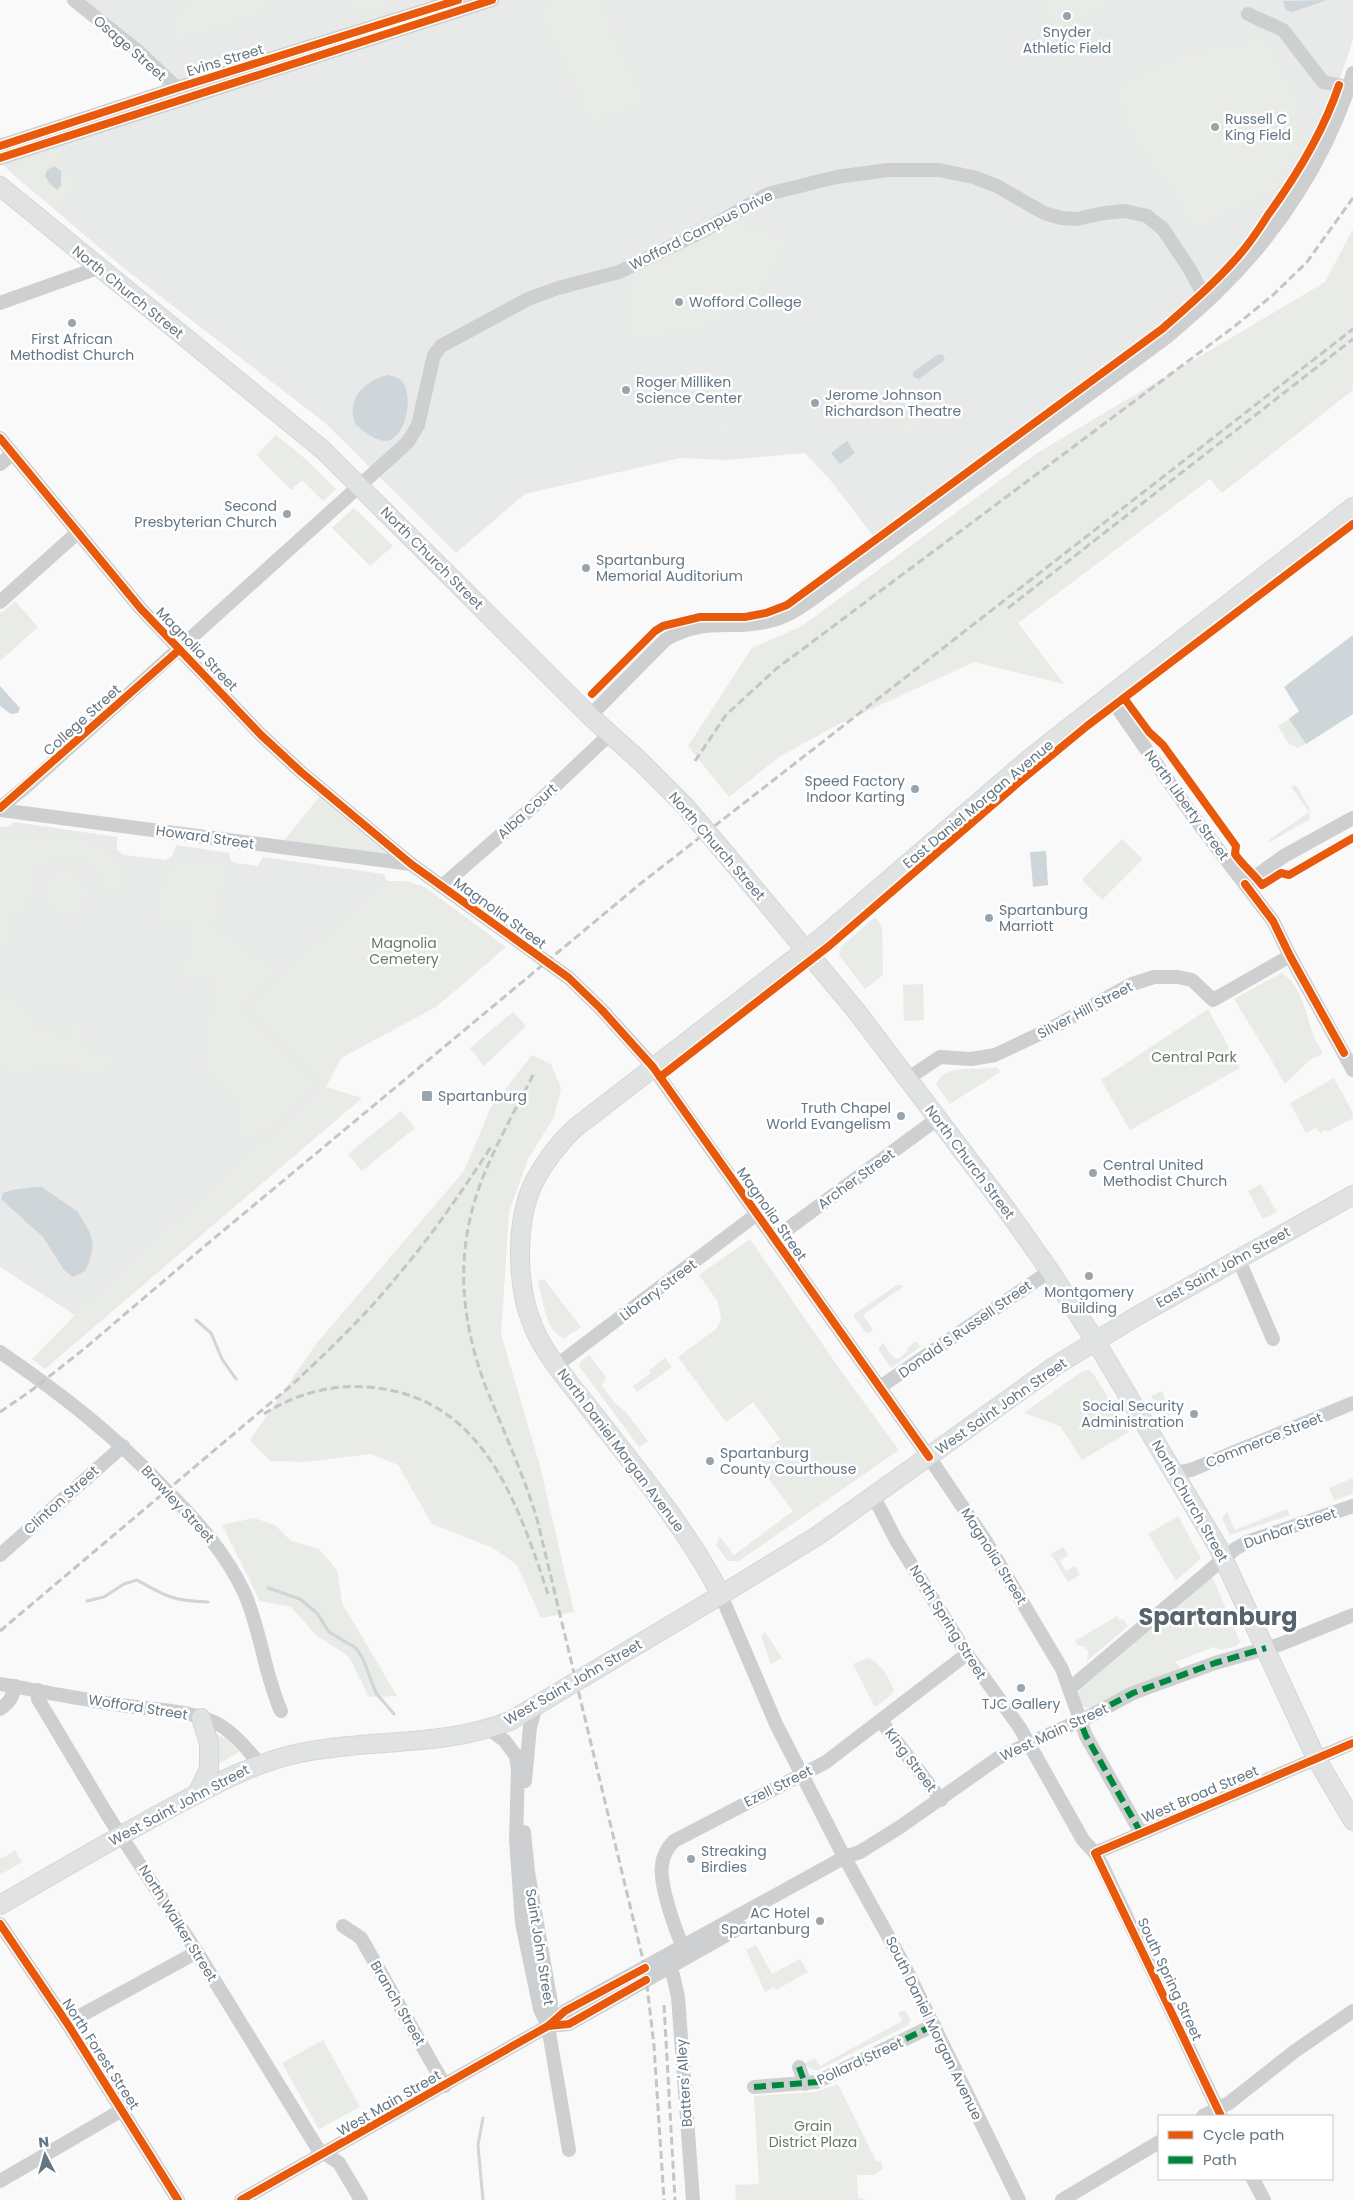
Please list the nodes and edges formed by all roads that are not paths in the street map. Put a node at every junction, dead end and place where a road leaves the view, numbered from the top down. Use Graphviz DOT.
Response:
graph roads {
  1 [pos="74,0"];
  2 [pos="458,0"];
  3 [pos="492,0"];
  4 [pos="1248,14"];
  5 [pos="1353,73"];
  6 [pos="1351,88"];
  7 [pos="179,93"];
  8 [pos="0,146"];
  9 [pos="0,158"];
  10 [pos="0,186"];
  11 [pos="98,268"];
  12 [pos="1208,301"];
  13 [pos="0,303"];
  14 [pos="0,438"];
  15 [pos="12,454"];
  16 [pos="0,464"];
  17 [pos="358,485"];
  18 [pos="1353,507"];
  19 [pos="77,533"];
  20 [pos="0,602"];
  21 [pos="179,650"];
  22 [pos="1109,696"];
  23 [pos="590,716"];
  24 [pos="610,734"];
  25 [pos="0,809"];
  26 [pos="1353,818"];
  27 [pos="411,864"];
  28 [pos="1245,884"];
  29 [pos="442,886"];
  30 [pos="807,950"];
  31 [pos="1290,956"];
  32 [pos="653,1067"];
  33 [pos="1353,1070"];
  34 [pos="910,1083"];
  35 [pos="937,1119"];
  36 [pos="1353,1195"];
  37 [pos="758,1214"];
  38 [pos="774,1239"];
  39 [pos="1238,1258"];
  40 [pos="1050,1271"];
  41 [pos="1273,1339"];
  42 [pos="1096,1342"];
  43 [pos="0,1352"];
  44 [pos="557,1365"];
  45 [pos="880,1388"];
  46 [pos="1353,1403"];
  47 [pos="123,1446"];
  48 [pos="929,1457"];
  49 [pos="1175,1473"];
  50 [pos="874,1497"];
  51 [pos="1353,1506"];
  52 [pos="0,1555"];
  53 [pos="1224,1558"];
  54 [pos="722,1596"];
  55 [pos="1353,1615"];
  56 [pos="1266,1648"];
  57 [pos="967,1654"];
  58 [pos="0,1684"];
  59 [pos="15,1686"];
  60 [pos="1069,1689"];
  61 [pos="38,1690"];
  62 [pos="536,1707"];
  63 [pos="0,1708"];
  64 [pos="281,1712"];
  65 [pos="201,1718"];
  66 [pos="881,1721"];
  67 [pos="1080,1721"];
  68 [pos="489,1729"];
  69 [pos="1353,1743"];
  70 [pos="1028,1744"];
  71 [pos="1316,1758"];
  72 [pos="259,1764"];
  73 [pos="802,1775"];
  74 [pos="197,1794"];
  75 [pos="940,1800"];
  76 [pos="1353,1821"];
  77 [pos="1141,1833"];
  78 [pos="120,1834"];
  79 [pos="1095,1853"];
  80 [pos="847,1861"];
  81 [pos="0,1905"];
  82 [pos="0,1924"];
  83 [pos="344,1926"];
  84 [pos="683,1947"];
  85 [pos="197,1952"];
  86 [pos="669,1968"];
  87 [pos="1353,2011"];
  88 [pos="67,2023"];
  89 [pos="934,2025"];
  90 [pos="548,2026"];
  91 [pos="799,2067"];
  92 [pos="805,2084"];
  93 [pos="445,2086"];
  94 [pos="754,2087"];
  95 [pos="122,2110"];
  96 [pos="1219,2112"];
  97 [pos="1206,2115"];
  98 [pos="1158,2143"];
  99 [pos="569,2150"];
  100 [pos="324,2154"];
  101 [pos="1254,2180"];
  102 [pos="0,2181"];
  103 [pos="178,2200"];
  104 [pos="241,2200"];
  105 [pos="361,2200"];
  106 [pos="693,2200"];
  107 [pos="1019,2200"];
  108 [pos="1062,2200"];
  109 [pos="1264,2200"];
  1 -- 7 [label="street, Osage Street"];
  2 -- 7 [label="street, Evins Street"];
  3 -- 7 [label="street, Evins Street"];
  4 -- 6 [label="street"];
  5 -- 6 [label="street"];
  6 -- 12 [label="street"];
  7 -- 8 [label="street, Evins Street"];
  7 -- 9 [label="street, Evins Street"];
  10 -- 11 [label="main road, North Church Street"];
  11 -- 13 [label="street"];
  11 -- 17 [label="main road, North Church Street"];
  12 -- 17 [label="street, Wofford Campus Drive"];
  12 -- 23 [label="street"];
  14 -- 15 [label="street, Magnolia Street"];
  15 -- 16 [label="street"];
  15 -- 19 [label="street, Magnolia Street"];
  17 -- 21 [label="street, College Street"];
  17 -- 23 [label="main road, North Church Street"];
  18 -- 22 [label="main road, East Daniel Morgan Avenue"];
  19 -- 20 [label="street"];
  19 -- 21 [label="street, Magnolia Street"];
  21 -- 25 [label="street, College Street"];
  21 -- 27 [label="street, Magnolia Street"];
  22 -- 28 [label="street, North Liberty Street"];
  22 -- 30 [label="main road, East Daniel Morgan Avenue"];
  23 -- 24 [label="main road, North Church Street"];
  24 -- 29 [label="street, Alba Court"];
  24 -- 30 [label="main road, North Church Street, bridge"];
  25 -- 27 [label="street, Howard Street"];
  26 -- 28 [label="street"];
  27 -- 29 [label="street, Magnolia Street"];
  28 -- 31 [label="street, North Liberty Street"];
  29 -- 32 [label="street, Magnolia Street"];
  30 -- 32 [label="main road, East Daniel Morgan Avenue"];
  30 -- 34 [label="main road, North Church Street"];
  31 -- 33 [label="street, North Liberty Street"];
  31 -- 34 [label="street, Silver Hill Street"];
  32 -- 37 [label="street, Magnolia Street"];
  32 -- 44 [label="main road, North Daniel Morgan Avenue"];
  34 -- 35 [label="main road, North Church Street"];
  35 -- 38 [label="street, Archer Street"];
  35 -- 40 [label="main road, North Church Street"];
  36 -- 39 [label="main road, East Saint John Street"];
  37 -- 38 [label="street, Magnolia Street"];
  37 -- 44 [label="street, Library Street"];
  38 -- 45 [label="street, Magnolia Street"];
  39 -- 41 [label="street"];
  39 -- 42 [label="main road, East Saint John Street"];
  40 -- 42 [label="main road, North Church Street"];
  40 -- 45 [label="street, Donald S Russell Street"];
  42 -- 48 [label="main road, West Saint John Street"];
  42 -- 49 [label="main road, North Church Street"];
  43 -- 47 [label="street, Brawley Street"];
  44 -- 54 [label="main road, North Daniel Morgan Avenue"];
  45 -- 48 [label="street, Magnolia Street"];
  46 -- 49 [label="street, Commerce Street"];
  47 -- 52 [label="street, Clinton Street"];
  47 -- 64 [label="street, Brawley Street"];
  48 -- 50 [label="main road, West Saint John Street"];
  48 -- 60 [label="street, Magnolia Street"];
  49 -- 53 [label="main road, North Church Street"];
  50 -- 54 [label="main road, West Saint John Street"];
  50 -- 57 [label="street, North Spring Street"];
  51 -- 53 [label="street, Dunbar Street"];
  53 -- 56 [label="main road, North Church Street"];
  53 -- 60 [label="street, Dunbar Street"];
  54 -- 62 [label="main road, West Saint John Street"];
  54 -- 73 [label="street, North Daniel Morgan Avenue"];
  55 -- 56 [label="street, West Main Street"];
  56 -- 67 [label="street, West Main Street"];
  56 -- 71 [label="main road, North Church Street"];
  57 -- 66 [label="street, Ezell Street"];
  57 -- 70 [label="street, North Spring Street"];
  58 -- 59 [label="street, Wofford Street"];
  59 -- 61 [label="street, Wofford Street"];
  59 -- 63 [label="street"];
  60 -- 67 [label="street, Magnolia Street"];
  61 -- 65 [label="street, Wofford Street"];
  61 -- 78 [label="street, North Walker Street"];
  62 -- 68 [label="main road, West Saint John Street"];
  62 -- 90 [label="street, Saint John Street"];
  65 -- 72 [label="street, Wofford Street"];
  65 -- 74 [label="main road"];
  66 -- 73 [label="street, Ezell Street"];
  66 -- 75 [label="street, King Street"];
  67 -- 70 [label="street, West Main Street"];
  67 -- 77 [label="street, Magnolia Street"];
  68 -- 72 [label="main road, West Saint John Street"];
  68 -- 90 [label="street, Saint John Street"];
  69 -- 71 [label="street, West Broad Street"];
  70 -- 75 [label="street, West Main Street"];
  70 -- 79 [label="street, South Spring Street"];
  71 -- 76 [label="main road, North Church Street"];
  71 -- 77 [label="street, West Broad Street"];
  72 -- 74 [label="main road, West Saint John Street"];
  73 -- 80 [label="street, North Daniel Morgan Avenue"];
  73 -- 84 [label="street, Ezell Street"];
  74 -- 78 [label="main road, West Saint John Street"];
  75 -- 80 [label="street, West Main Street"];
  77 -- 79 [label="street, West Broad Street"];
  78 -- 81 [label="main road, West Saint John Street"];
  78 -- 85 [label="street, North Walker Street"];
  79 -- 96 [label="street, South Spring Street"];
  80 -- 84 [label="street, West Main Street"];
  80 -- 86 [label="street, West Main Street"];
  80 -- 89 [label="street, South Daniel Morgan Avenue"];
  82 -- 88 [label="street, North Forest Street"];
  83 -- 93 [label="street, Branch Street"];
  84 -- 90 [label="street, West Main Street"];
  85 -- 88 [label="street"];
  85 -- 100 [label="street, North Walker Street"];
  86 -- 90 [label="street, West Main Street"];
  86 -- 106 [label="street, Batters' Alley"];
  87 -- 96 [label="street"];
  88 -- 95 [label="street, North Forest Street"];
  89 -- 92 [label="street, Pollard Street"];
  89 -- 107 [label="street, South Daniel Morgan Avenue"];
  90 -- 93 [label="street, West Main Street"];
  90 -- 99 [label="street"];
  91 -- 92 [label="street"];
  92 -- 94 [label="street, Pollard Street"];
  93 -- 100 [label="street, West Main Street"];
  95 -- 102 [label="street"];
  95 -- 103 [label="street, North Forest Street"];
  96 -- 97 [label="street"];
  98 -- 108 [label="street"];
  100 -- 104 [label="street, West Main Street"];
  100 -- 105 [label="street, North Walker Street"];
  101 -- 109 [label="street"];
}
